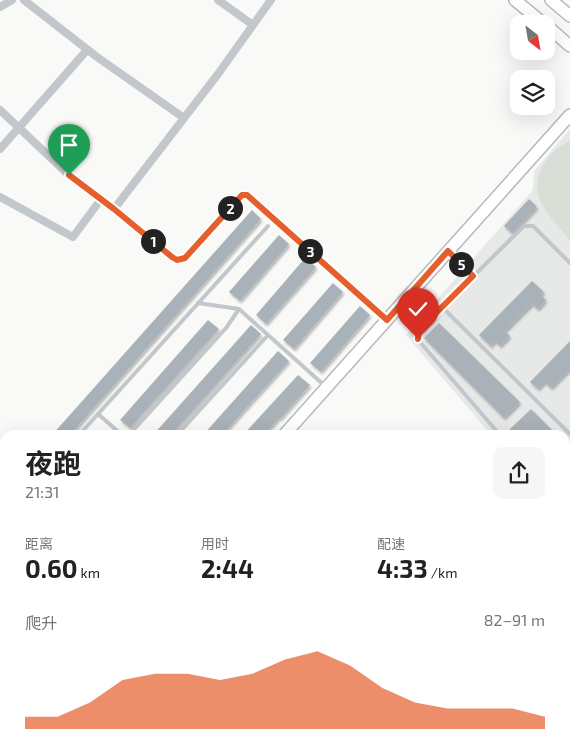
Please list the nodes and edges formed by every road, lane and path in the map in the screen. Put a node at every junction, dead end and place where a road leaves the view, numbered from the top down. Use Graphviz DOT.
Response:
graph roads {
  1 [pos="12,0"];
  2 [pos="24,0"];
  3 [pos="218,0"];
  4 [pos="271,0"];
  5 [pos="515,0"];
  6 [pos="551,0"];
  7 [pos="0,7"];
  8 [pos="534,15"];
  9 [pos="570,16"];
  10 [pos="253,25"];
  11 [pos="555,33"];
  12 [pos="570,46"];
  13 [pos="88,50"];
  14 [pos="0,110"];
  15 [pos="570,115"];
  16 [pos="184,118"];
  17 [pos="20,128"];
  18 [pos="0,149"];
  19 [pos="0,197"];
  20 [pos="101,199"];
  21 [pos="114,209"];
  22 [pos="268,226"];
  23 [pos="448,251"];
  24 [pos="570,263"];
  25 [pos="473,276"];
  26 [pos="198,303"];
  27 [pos="442,307"];
  28 [pos="239,309"];
  29 [pos="387,320"];
  30 [pos="268,335"];
  31 [pos="327,387"];
  32 [pos="98,414"];
  33 [pos="83,430"];
  34 [pos="116,430"];
  35 [pos="134,430"];
  36 [pos="182,430"];
  37 [pos="288,430"];
  38 [pos="496,430"];
  39 [pos="566,430"];
  1 -- 7 [label="street"];
  2 -- 13 [label="street"];
  3 -- 10 [label="street"];
  4 -- 10 [label="street"];
  5 -- 8 [label="street"];
  6 -- 9 [label="street"];
  10 -- 16 [label="street"];
  11 -- 12 [label="street"];
  13 -- 16 [label="street"];
  13 -- 17 [label="street"];
  14 -- 17 [label="street"];
  15 -- 23 [label="street"];
  16 -- 21 [label="street"];
  17 -- 18 [label="street"];
  17 -- 20 [label="street"];
  19 -- 20 [label="street"];
  20 -- 21 [label="street"];
  21 -- 29 [label="street"];
  22 -- 26 [label="lane"];
  23 -- 25 [label="lane"];
  23 -- 29 [label="street"];
  24 -- 25 [label="lane"];
  25 -- 27 [label="lane"];
  26 -- 28 [label="lane"];
  26 -- 32 [label="lane"];
  27 -- 38 [label="lane"];
  27 -- 39 [label="lane"];
  28 -- 30 [label="lane"];
  28 -- 35 [label="lane"];
  29 -- 31 [label="street"];
  30 -- 31 [label="lane"];
  30 -- 36 [label="lane"];
  31 -- 37 [label="street"];
  32 -- 33 [label="lane"];
  32 -- 34 [label="lane"];
}
